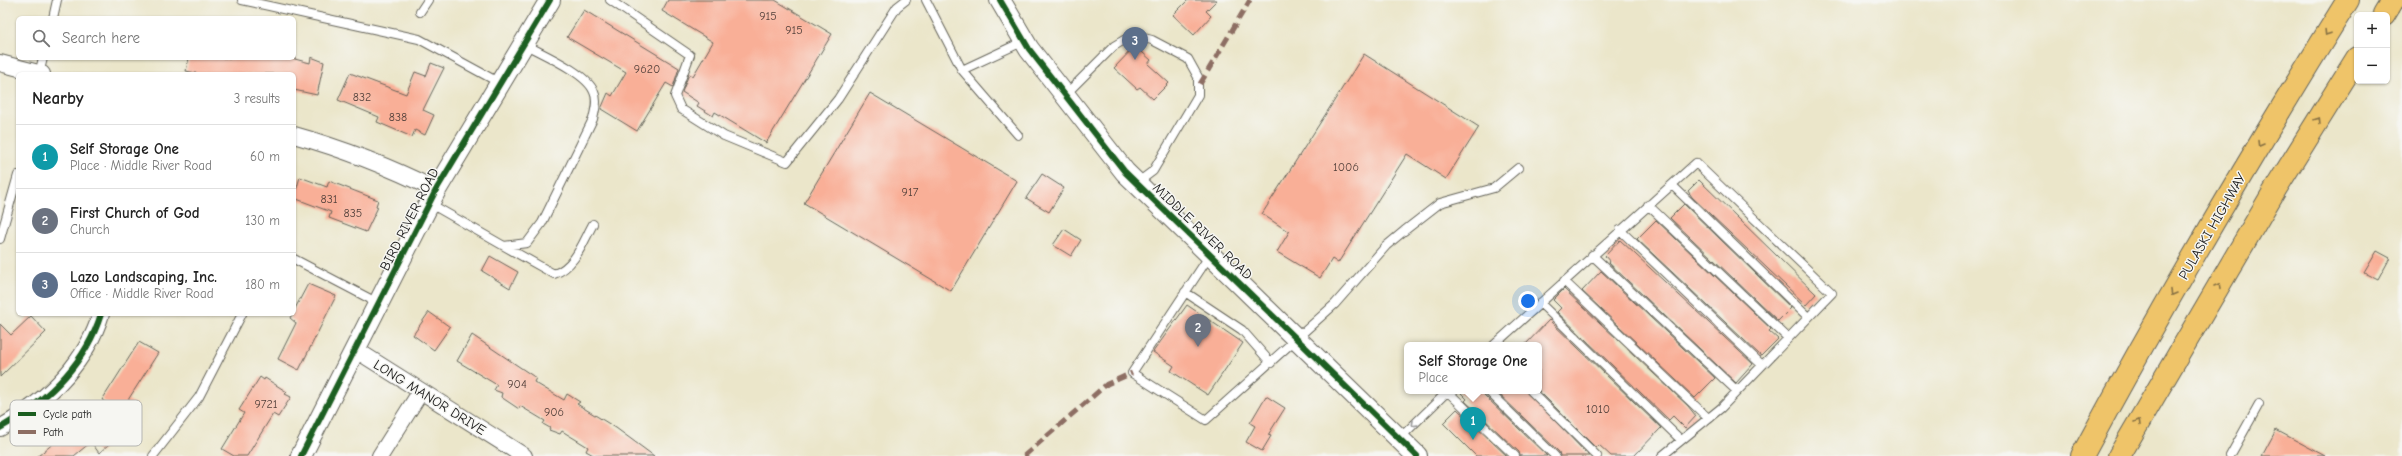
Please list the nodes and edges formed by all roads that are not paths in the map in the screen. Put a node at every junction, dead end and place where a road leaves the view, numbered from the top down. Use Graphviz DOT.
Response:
graph roads {
  1 [pos="57,0"];
  2 [pos="242,0"];
  3 [pos="428,0"];
  4 [pos="550,0"];
  5 [pos="610,0"];
  6 [pos="906,0"];
  7 [pos="926,0"];
  8 [pos="1000,0"];
  9 [pos="2348,0"];
  10 [pos="2393,0"];
  11 [pos="420,12"];
  12 [pos="2386,12"];
  13 [pos="53,16"];
  14 [pos="1025,41"];
  15 [pos="524,44"];
  16 [pos="43,60"];
  17 [pos="0,63"];
  18 [pos="2354,63"];
  19 [pos="962,70"];
  20 [pos="33,72"];
  21 [pos="40,72"];
  22 [pos="500,83"];
  23 [pos="1065,96"];
  24 [pos="1018,135"];
  25 [pos="296,136"];
  26 [pos="1518,168"];
  27 [pos="1136,184"];
  28 [pos="1672,185"];
  29 [pos="16,189"];
  30 [pos="433,197"];
  31 [pos="1648,206"];
  32 [pos="594,224"];
  33 [pos="1620,230"];
  34 [pos="0,239"];
  35 [pos="504,246"];
  36 [pos="1210,255"];
  37 [pos="1592,255"];
  38 [pos="296,260"];
  39 [pos="1564,280"];
  40 [pos="1186,292"];
  41 [pos="1540,303"];
  42 [pos="379,304"];
  43 [pos="100,316"];
  44 [pos="241,316"];
  45 [pos="1808,317"];
  46 [pos="1788,338"];
  47 [pos="1297,339"];
  48 [pos="1497,342"];
  49 [pos="356,350"];
  50 [pos="1271,362"];
  51 [pos="1762,365"];
  52 [pos="421,391"];
  53 [pos="1737,391"];
  54 [pos="1444,394"];
  55 [pos="1450,394"];
  56 [pos="1491,394"];
  57 [pos="1534,394"];
  58 [pos="40,400"];
  59 [pos="2259,404"];
  60 [pos="1708,418"];
  61 [pos="10,421"];
  62 [pos="0,428"];
  63 [pos="1399,439"];
  64 [pos="1681,440"];
  65 [pos="308,452"];
  66 [pos="153,456"];
  67 [pos="380,456"];
  68 [pos="524,456"];
  69 [pos="1417,456"];
  70 [pos="1515,456"];
  71 [pos="1555,456"];
  72 [pos="1597,456"];
  73 [pos="1662,456"];
  74 [pos="2082,456"];
  75 [pos="2119,456"];
  76 [pos="2230,456"];
  1 -- 13 [label="lane"];
  2 -- 22 [label="lane"];
  3 -- 11 [label="lane"];
  4 -- 15 [label="street, BIRD RIVER ROAD"];
  5 -- 6 [label="lane"];
  7 -- 19 [label="lane"];
  8 -- 14 [label="street, MIDDLE RIVER ROAD"];
  9 -- 74 [label="highway, PULASKI HIGHWAY, one-way"];
  10 -- 12 [label="highway"];
  14 -- 19 [label="lane"];
  14 -- 23 [label="street, MIDDLE RIVER ROAD"];
  15 -- 22 [label="street, BIRD RIVER ROAD"];
  15 -- 35 [label="lane"];
  16 -- 21 [label="lane"];
  17 -- 20 [label="street"];
  75 -- 18 [label="highway, one-way"];
  19 -- 24 [label="lane"];
  22 -- 30 [label="street, BIRD RIVER ROAD"];
  23 -- 27 [label="street, MIDDLE RIVER ROAD"];
  23 -- 27 [label="lane"];
  25 -- 30 [label="street"];
  26 -- 47 [label="lane"];
  27 -- 36 [label="street, MIDDLE RIVER ROAD"];
  28 -- 31 [label="lane"];
  28 -- 45 [label="lane"];
  28 -- 45 [label="lane"];
  29 -- 34 [label="lane"];
  30 -- 35 [label="lane"];
  30 -- 42 [label="street, BIRD RIVER ROAD"];
  31 -- 33 [label="lane"];
  31 -- 46 [label="lane"];
  32 -- 35 [label="lane"];
  33 -- 37 [label="lane"];
  33 -- 51 [label="lane"];
  36 -- 40 [label="lane"];
  36 -- 47 [label="street, MIDDLE RIVER ROAD"];
  37 -- 39 [label="lane"];
  37 -- 53 [label="lane"];
  38 -- 42 [label="lane"];
  39 -- 41 [label="lane"];
  39 -- 60 [label="lane"];
  40 -- 50 [label="lane"];
  40 -- 50 [label="lane"];
  41 -- 48 [label="lane"];
  41 -- 64 [label="lane"];
  42 -- 49 [label="street, BIRD RIVER ROAD"];
  43 -- 58 [label="street"];
  44 -- 66 [label="lane"];
  45 -- 46 [label="lane"];
  46 -- 51 [label="lane"];
  47 -- 50 [label="lane"];
  47 -- 63 [label="street, MIDDLE RIVER ROAD"];
  49 -- 52 [label="street, LONG MANOR DRIVE"];
  49 -- 65 [label="street, BIRD RIVER ROAD"];
  51 -- 53 [label="lane"];
  52 -- 67 [label="street"];
  52 -- 68 [label="street, LONG MANOR DRIVE"];
  53 -- 60 [label="lane"];
  54 -- 63 [label="lane, one-way"];
  55 -- 70 [label="lane"];
  56 -- 71 [label="lane"];
  57 -- 72 [label="lane"];
  59 -- 76 [label="lane"];
  60 -- 64 [label="lane"];
  61 -- 62 [label="street"];
  63 -- 69 [label="street, MIDDLE RIVER ROAD"];
  64 -- 73 [label="lane"];
}
